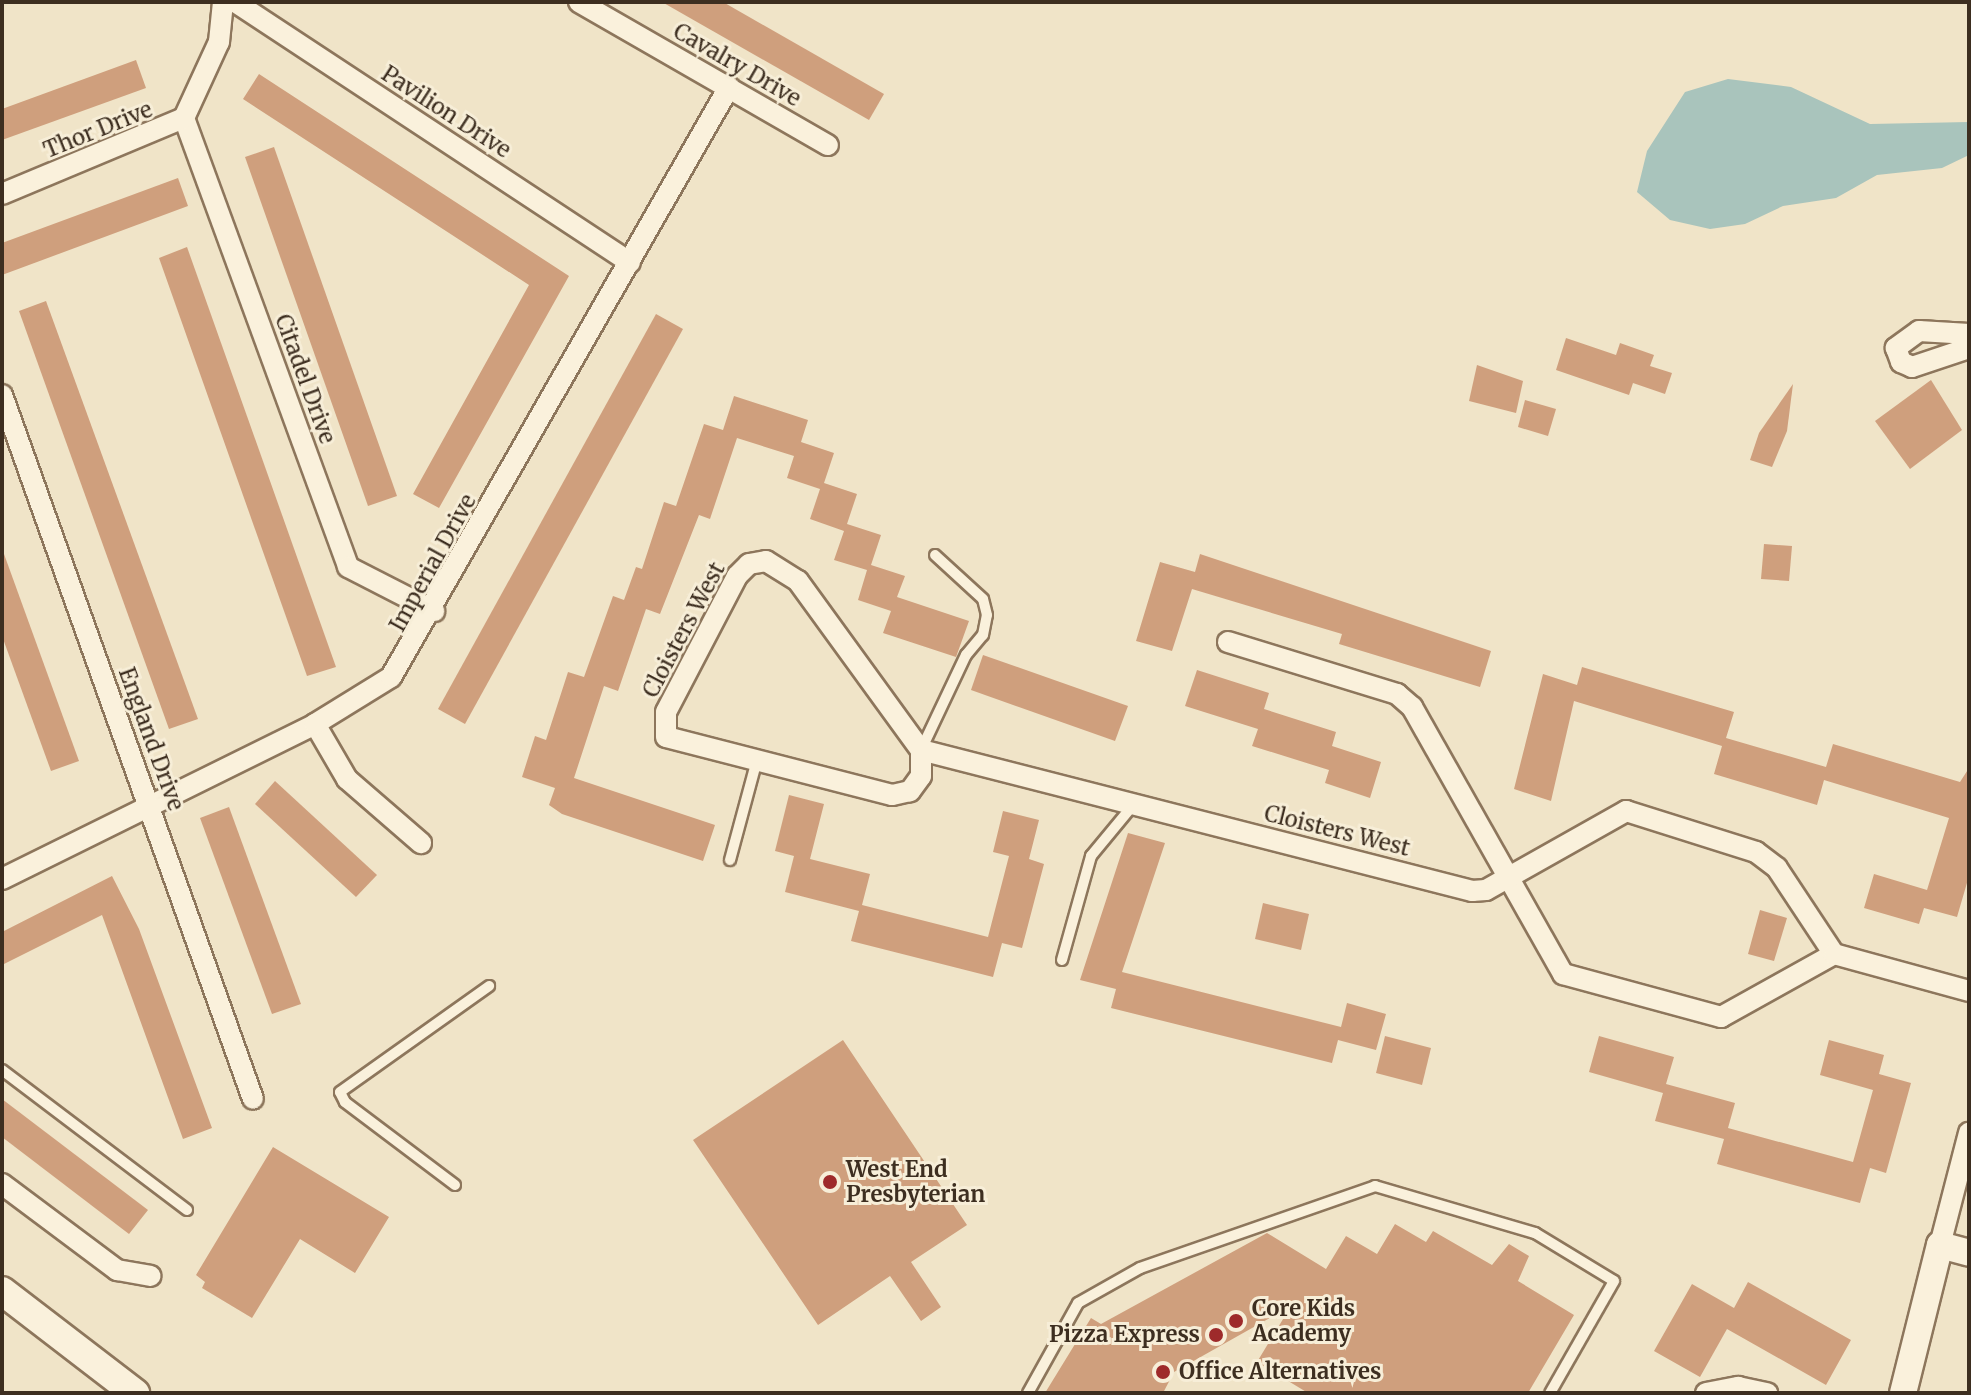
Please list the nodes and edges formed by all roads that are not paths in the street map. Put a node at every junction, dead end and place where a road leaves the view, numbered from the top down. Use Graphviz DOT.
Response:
graph roads {
  1 [pos="223,2"];
  2 [pos="235,2"];
  3 [pos="579,2"];
  4 [pos="729,87"];
  5 [pos="184,118"];
  6 [pos="828,145"];
  7 [pos="2,194"];
  8 [pos="630,262"];
  9 [pos="1969,334"];
  10 [pos="1969,348"];
  11 [pos="4,406"];
  12 [pos="935,555"];
  13 [pos="434,611"];
  14 [pos="1228,642"];
  15 [pos="315,724"];
  16 [pos="921,750"];
  17 [pos="757,760"];
  18 [pos="1134,804"];
  19 [pos="149,806"];
  20 [pos="421,843"];
  21 [pos="730,860"];
  22 [pos="1506,878"];
  23 [pos="2,879"];
  24 [pos="1834,954"];
  25 [pos="1062,960"];
  26 [pos="489,986"];
  27 [pos="1969,991"];
  28 [pos="2,1070"];
  29 [pos="253,1099"];
  30 [pos="1969,1133"];
  31 [pos="2,1184"];
  32 [pos="455,1185"];
  33 [pos="187,1210"];
  34 [pos="1940,1245"];
  35 [pos="1969,1253"];
  36 [pos="150,1276"];
  37 [pos="4,1297"];
  38 [pos="135,1393"];
  39 [pos="1028,1393"];
  40 [pos="1550,1393"];
  41 [pos="1706,1393"];
  42 [pos="1767,1393"];
  43 [pos="1903,1393"];
  1 -- 5 [label="street, Thor Drive"];
  2 -- 8 [label="street, Pavilion Drive"];
  3 -- 4 [label="street, Cavalry Drive"];
  4 -- 6 [label="street, Cavalry Drive"];
  4 -- 8 [label="street, Imperial Drive"];
  5 -- 7 [label="street, Thor Drive"];
  5 -- 13 [label="street, Citadel Drive"];
  8 -- 13 [label="street, Imperial Drive"];
  9 -- 10 [label="street"];
  11 -- 19 [label="street, England Drive"];
  12 -- 16 [label="lane"];
  13 -- 15 [label="street, Imperial Drive"];
  14 -- 22 [label="street"];
  15 -- 19 [label="street, Imperial Drive"];
  15 -- 20 [label="street"];
  16 -- 17 [label="street, Cloisters West"];
  16 -- 17 [label="street, Cloisters West"];
  16 -- 18 [label="street, Cloisters West"];
  17 -- 21 [label="lane"];
  18 -- 22 [label="street, Cloisters West"];
  18 -- 25 [label="lane"];
  19 -- 23 [label="street, Imperial Drive"];
  19 -- 29 [label="street, England Drive"];
  22 -- 24 [label="street, Cloisters West"];
  22 -- 24 [label="street"];
  24 -- 27 [label="street"];
  26 -- 32 [label="lane"];
  28 -- 33 [label="lane"];
  30 -- 34 [label="street"];
  31 -- 36 [label="street"];
  34 -- 35 [label="street"];
  34 -- 43 [label="street"];
  37 -- 38 [label="main road"];
  39 -- 40 [label="lane"];
  41 -- 42 [label="street"];
}
